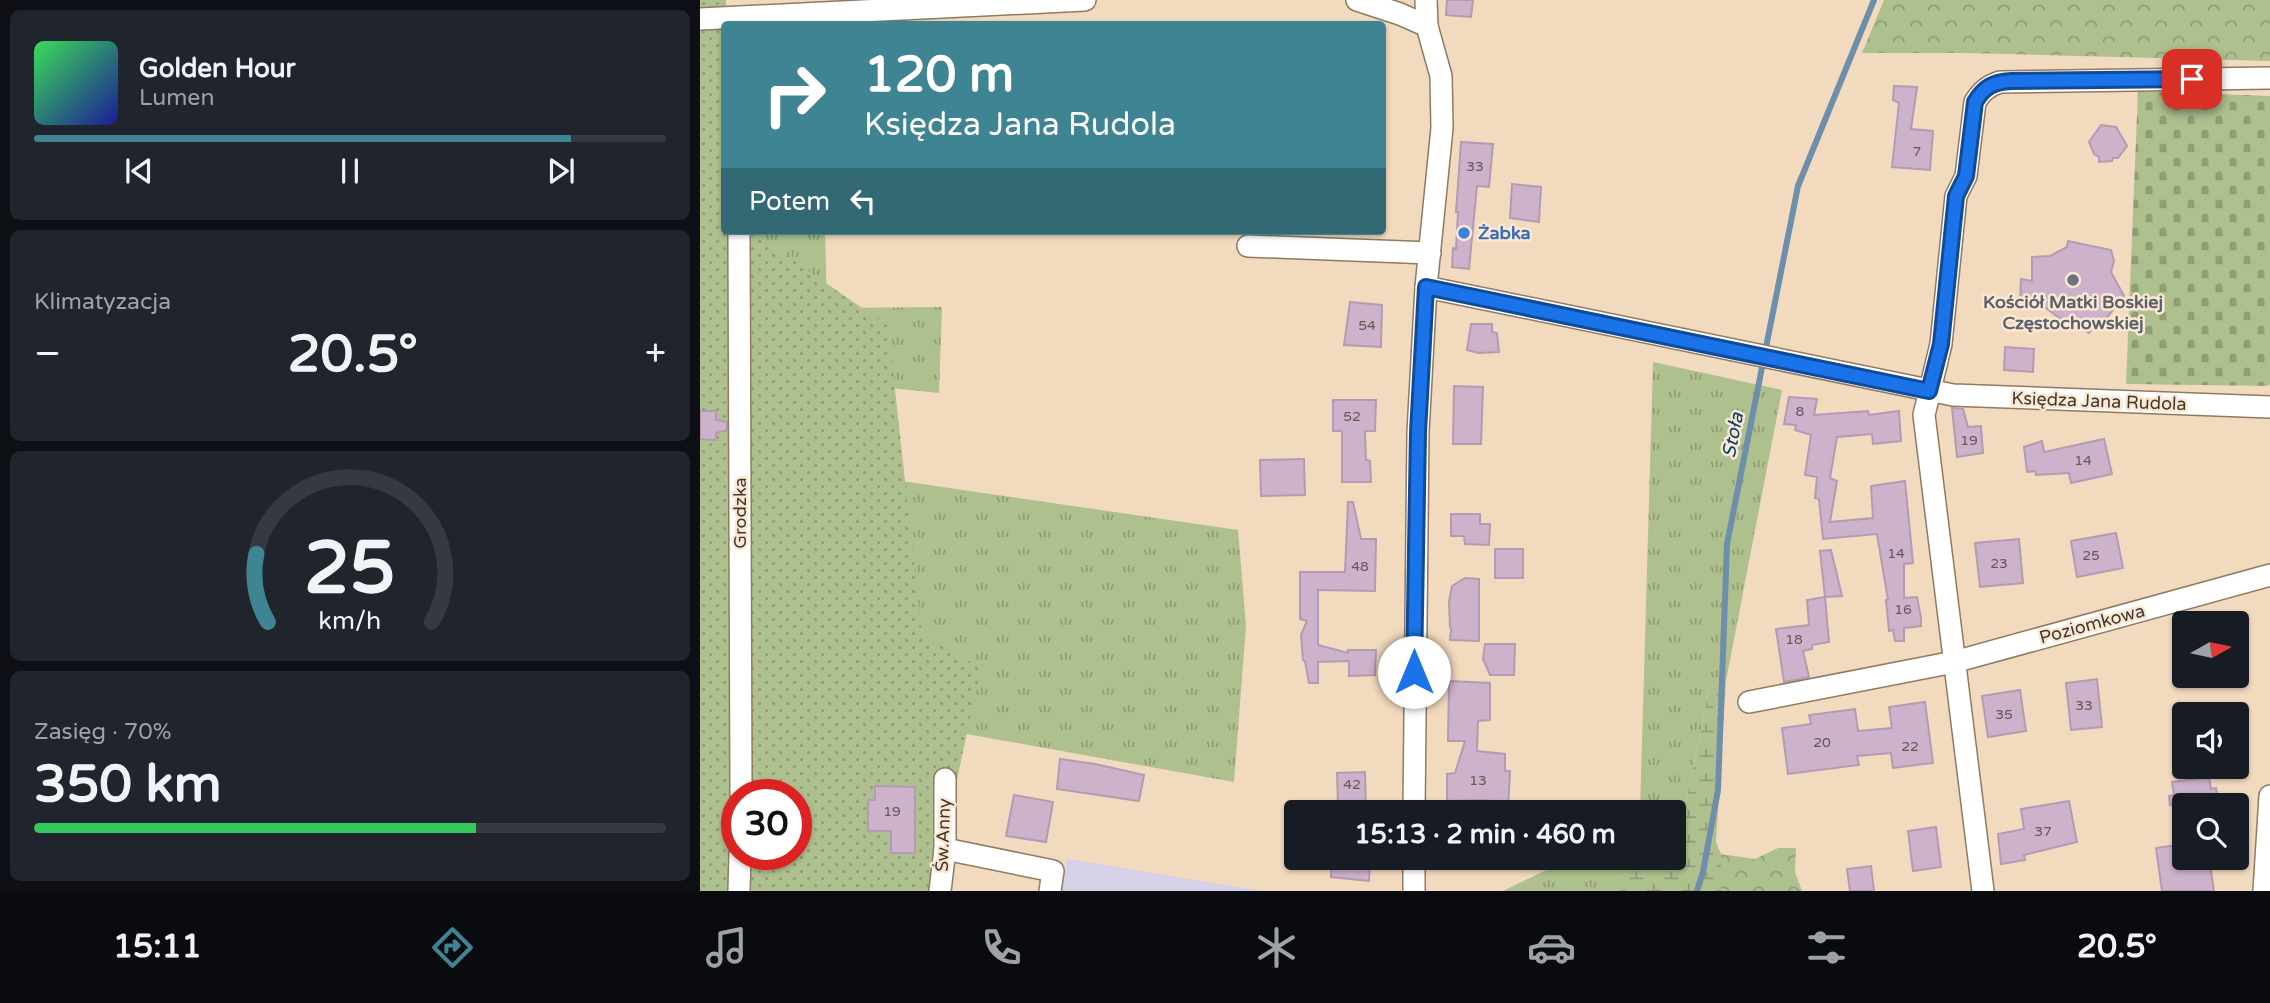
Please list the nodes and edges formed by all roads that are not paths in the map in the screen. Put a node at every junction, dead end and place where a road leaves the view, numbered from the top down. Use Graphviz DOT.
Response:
graph roads {
  1 [pos="1085,0"];
  2 [pos="1357,0"];
  3 [pos="1426,0"];
  4 [pos="806,7"];
  5 [pos="738,14"];
  6 [pos="700,19"];
  7 [pos="1427,26"];
  8 [pos="2270,78"];
  9 [pos="739,235"];
  10 [pos="1248,246"];
  11 [pos="1430,253"];
  12 [pos="1426,287"];
  13 [pos="1929,391"];
  14 [pos="2270,407"];
  15 [pos="2270,575"];
  16 [pos="1954,662"];
  17 [pos="1749,702"];
  18 [pos="741,779"];
  19 [pos="945,779"];
  20 [pos="2270,796"];
  21 [pos="1414,800"];
  22 [pos="945,849"];
  23 [pos="740,870"];
  24 [pos="1414,870"];
  25 [pos="739,891"];
  26 [pos="940,891"];
  27 [pos="1050,891"];
  28 [pos="1414,891"];
  29 [pos="1983,891"];
  30 [pos="2264,891"];
  1 -- 4 [label="street"];
  2 -- 7 [label="street"];
  3 -- 7 [label="street"];
  4 -- 5 [label="street"];
  5 -- 6 [label="street"];
  7 -- 11 [label="street"];
  8 -- 13 [label="street"];
  9 -- 18 [label="street, Grodzka"];
  10 -- 11 [label="street"];
  11 -- 12 [label="street"];
  12 -- 13 [label="street, Księdza Jana Rudola"];
  12 -- 21 [label="street"];
  13 -- 14 [label="street, Księdza Jana Rudola"];
  13 -- 16 [label="street"];
  15 -- 16 [label="street, Poziomkowa"];
  16 -- 17 [label="street, Poziomkowa"];
  16 -- 29 [label="street"];
  19 -- 22 [label="street, Św.Anny"];
  20 -- 30 [label="street"];
  22 -- 26 [label="street, Św.Anny"];
  22 -- 27 [label="street"];
  23 -- 25 [label="street"];
  24 -- 28 [label="street"];
}
